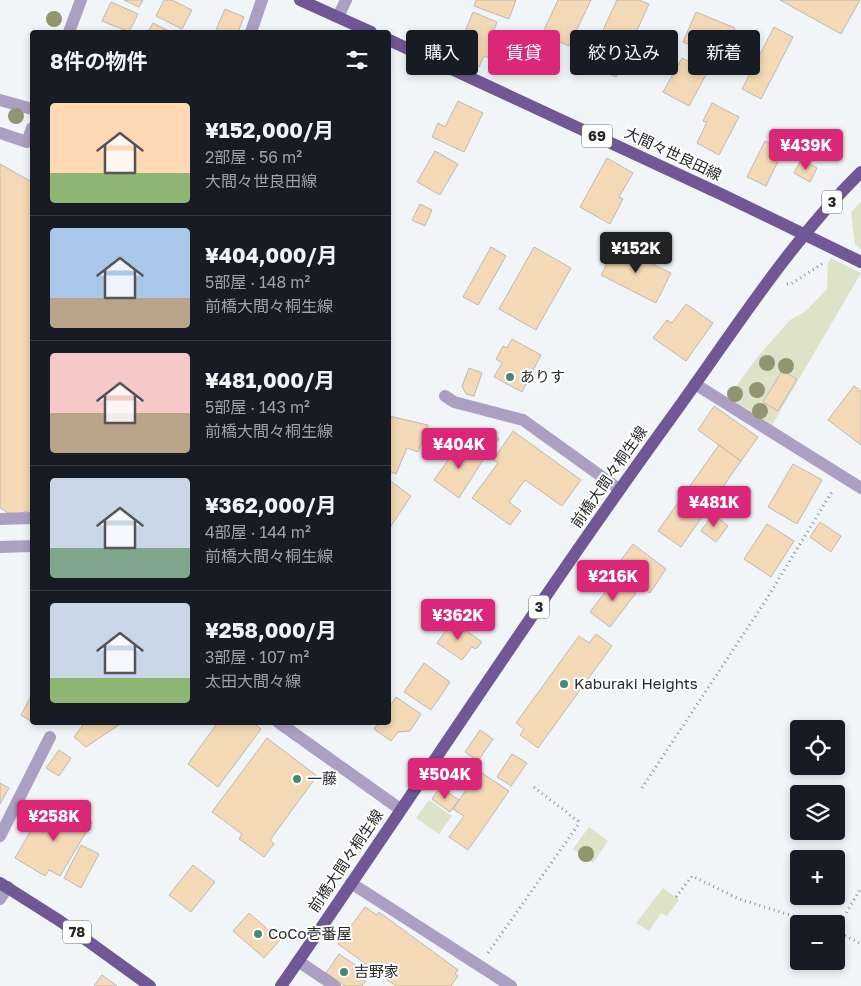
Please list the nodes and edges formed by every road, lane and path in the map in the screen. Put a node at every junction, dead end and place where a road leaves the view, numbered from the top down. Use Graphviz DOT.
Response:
graph roads {
  1 [pos="81,0"];
  2 [pos="262,0"];
  3 [pos="300,0"];
  4 [pos="346,0"];
  5 [pos="338,17"];
  6 [pos="70,30"];
  7 [pos="252,30"];
  8 [pos="367,30"];
  9 [pos="391,41"];
  10 [pos="0,100"];
  11 [pos="30,108"];
  12 [pos="0,133"];
  13 [pos="30,135"];
  14 [pos="861,172"];
  15 [pos="804,234"];
  16 [pos="827,258"];
  17 [pos="861,262"];
  18 [pos="787,284"];
  19 [pos="695,384"];
  20 [pos="445,396"];
  21 [pos="841,476"];
  22 [pos="861,488"];
  23 [pos="619,490"];
  24 [pos="30,518"];
  25 [pos="0,519"];
  26 [pos="30,546"];
  27 [pos="0,547"];
  28 [pos="282,725"];
  29 [pos="50,737"];
  30 [pos="531,785"];
  31 [pos="642,788"];
  32 [pos="400,809"];
  33 [pos="0,836"];
  34 [pos="351,883"];
  35 [pos="4,885"];
  36 [pos="861,888"];
  37 [pos="676,897"];
  38 [pos="0,899"];
  39 [pos="790,915"];
  40 [pos="845,916"];
  41 [pos="845,936"];
  42 [pos="861,944"];
  43 [pos="298,962"];
  44 [pos="480,966"];
  45 [pos="150,986"];
  46 [pos="281,986"];
  47 [pos="335,986"];
  48 [pos="511,986"];
  1 -- 6 [label="street"];
  2 -- 7 [label="street"];
  3 -- 5 [label="main road"];
  4 -- 5 [label="street"];
  5 -- 8 [label="main road"];
  9 -- 15 [label="main road, 大間々世良田線 / 69"];
  10 -- 11 [label="street"];
  12 -- 13 [label="street"];
  14 -- 15 [label="main road, 前橋大間々桐生線 / 3"];
  15 -- 17 [label="main road, 大間々世良田線 / 69"];
  15 -- 19 [label="main road, 前橋大間々桐生線 / 3"];
  16 -- 18 [label="path"];
  19 -- 21 [label="street"];
  19 -- 23 [label="main road, 前橋大間々桐生線 / 3"];
  20 -- 23 [label="street"];
  21 -- 22 [label="street"];
  21 -- 31 [label="path"];
  23 -- 32 [label="main road, 前橋大間々桐生線 / 3"];
  24 -- 25 [label="street"];
  26 -- 27 [label="street"];
  28 -- 32 [label="street"];
  29 -- 33 [label="street"];
  30 -- 44 [label="path"];
  32 -- 34 [label="main road, 前橋大間々桐生線 / 3"];
  34 -- 43 [label="main road, 前橋大間々桐生線 / 3"];
  34 -- 44 [label="street"];
  35 -- 38 [label="street"];
  35 -- 45 [label="main road, 78"];
  36 -- 40 [label="path"];
  37 -- 39 [label="path"];
  41 -- 42 [label="path"];
  43 -- 46 [label="main road, 前橋大間々桐生線 / 3"];
  43 -- 47 [label="street"];
  44 -- 48 [label="street"];
}
